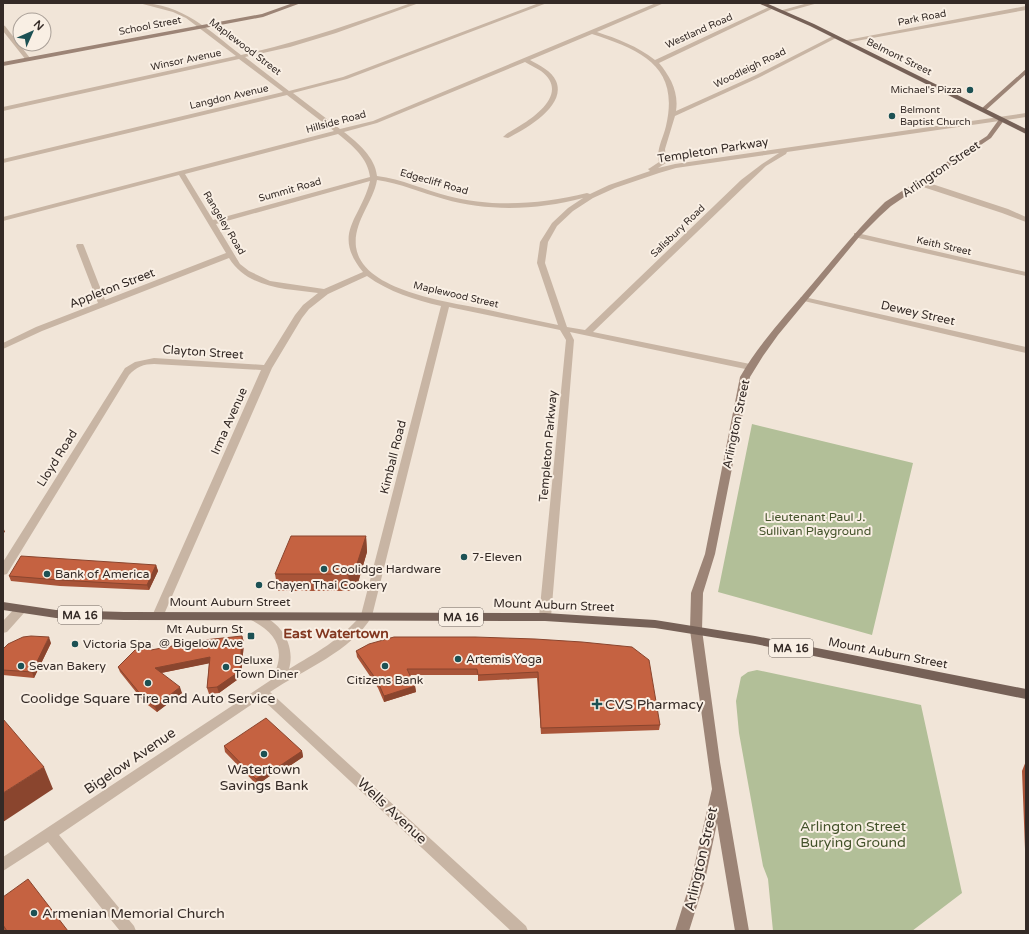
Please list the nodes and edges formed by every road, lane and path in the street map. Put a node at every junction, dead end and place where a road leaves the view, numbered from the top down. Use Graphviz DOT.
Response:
graph roads {
  1 [pos="142,3"];
  2 [pos="170,3"];
  3 [pos="298,3"];
  4 [pos="416,3"];
  5 [pos="544,3"];
  6 [pos="661,3"];
  7 [pos="761,3"];
  8 [pos="815,3"];
  9 [pos="159,7"];
  10 [pos="773,8"];
  11 [pos="1026,8"];
  12 [pos="782,11"];
  13 [pos="201,26"];
  14 [pos="3,27"];
  15 [pos="592,32"];
  16 [pos="835,37"];
  17 [pos="845,41"];
  18 [pos="241,57"];
  19 [pos="28,59"];
  20 [pos="526,60"];
  21 [pos="655,62"];
  22 [pos="3,64"];
  23 [pos="1026,71"];
  24 [pos="288,93"];
  25 [pos="3,110"];
  26 [pos="983,110"];
  27 [pos="672,115"];
  28 [pos="1026,115"];
  29 [pos="1002,119"];
  30 [pos="340,132"];
  31 [pos="1026,132"];
  32 [pos="506,138"];
  33 [pos="788,150"];
  34 [pos="3,161"];
  35 [pos="181,173"];
  36 [pos="374,178"];
  37 [pos="920,183"];
  38 [pos="615,185"];
  39 [pos="3,219"];
  40 [pos="1026,220"];
  41 [pos="212,223"];
  42 [pos="857,235"];
  43 [pos="80,246"];
  44 [pos="231,254"];
  45 [pos="368,273"];
  46 [pos="1026,274"];
  47 [pos="325,292"];
  48 [pos="804,299"];
  49 [pos="102,304"];
  50 [pos="445,304"];
  51 [pos="564,329"];
  52 [pos="587,334"];
  53 [pos="3,346"];
  54 [pos="1026,350"];
  55 [pos="138,363"];
  56 [pos="750,367"];
  57 [pos="267,368"];
  58 [pos="3,571"];
  59 [pos="3,606"];
  60 [pos="20,610"];
  61 [pos="158,616"];
  62 [pos="366,616"];
  63 [pos="255,617"];
  64 [pos="545,617"];
  65 [pos="3,629"];
  66 [pos="696,630"];
  67 [pos="274,684"];
  68 [pos="262,692"];
  69 [pos="1026,694"];
  70 [pos="718,786"];
  71 [pos="50,834"];
  72 [pos="3,865"];
  73 [pos="129,931"];
  74 [pos="521,931"];
  75 [pos="682,931"];
  76 [pos="742,931"];
  1 -- 9 [label="street, Maplewood Street"];
  2 -- 9 [label="street"];
  3 -- 13 [label="street, School Street"];
  4 -- 18 [label="street, Winsor Avenue"];
  5 -- 24 [label="street, Langdon Avenue"];
  6 -- 15 [label="street, Hillside Road"];
  7 -- 10 [label="main road, Belmont Street"];
  8 -- 12 [label="street"];
  9 -- 13 [label="street, Maplewood Street"];
  10 -- 12 [label="main road, Belmont Street"];
  10 -- 21 [label="street, Westland Road"];
  11 -- 17 [label="street, Park Road"];
  12 -- 16 [label="main road, Belmont Street"];
  13 -- 18 [label="street, Maplewood Street"];
  13 -- 19 [label="street, School Street"];
  14 -- 19 [label="street"];
  15 -- 20 [label="street, Hillside Road"];
  15 -- 21 [label="street, Edgecliff Road"];
  16 -- 17 [label="main road, Belmont Street"];
  16 -- 27 [label="street, Woodleigh Road"];
  17 -- 26 [label="main road, Belmont Street"];
  18 -- 24 [label="street, Maplewood Street"];
  18 -- 25 [label="street, Winsor Avenue"];
  19 -- 22 [label="street, School Street"];
  20 -- 30 [label="street, Hillside Road"];
  20 -- 32 [label="street"];
  21 -- 27 [label="street, Edgecliff Road"];
  23 -- 26 [label="street"];
  24 -- 30 [label="street, Maplewood Street"];
  24 -- 34 [label="street, Langdon Avenue"];
  26 -- 29 [label="main road, Belmont Street"];
  27 -- 38 [label="street, Edgecliff Road"];
  28 -- 29 [label="street, Templeton Parkway"];
  29 -- 31 [label="main road, Belmont Street"];
  29 -- 33 [label="street, Templeton Parkway"];
  29 -- 37 [label="street, Arlington Street"];
  30 -- 35 [label="street, Hillside Road"];
  30 -- 36 [label="street, Maplewood Street"];
  33 -- 38 [label="street, Templeton Parkway"];
  33 -- 52 [label="street, Salisbury Road"];
  35 -- 39 [label="street, Hillside Road"];
  35 -- 41 [label="street, Rangeley Road"];
  36 -- 38 [label="street, Edgecliff Road"];
  36 -- 41 [label="street, Summit Road"];
  36 -- 45 [label="street, Maplewood Street"];
  37 -- 40 [label="street"];
  37 -- 42 [label="street, Arlington Street"];
  38 -- 51 [label="street, Templeton Parkway"];
  41 -- 44 [label="street, Rangeley Road"];
  42 -- 46 [label="street, Keith Street"];
  42 -- 48 [label="street, Arlington Street"];
  43 -- 49 [label="street"];
  44 -- 47 [label="street, Rangeley Road"];
  44 -- 49 [label="street, Appleton Street"];
  45 -- 47 [label="street, Irma Avenue"];
  45 -- 50 [label="street, Maplewood Street"];
  47 -- 57 [label="street, Irma Avenue"];
  48 -- 54 [label="street, Dewey Street"];
  48 -- 56 [label="street, Arlington Street"];
  49 -- 53 [label="street, Appleton Street"];
  50 -- 51 [label="street, Maplewood Street"];
  50 -- 62 [label="street, Kimball Road"];
  51 -- 52 [label="street, Maplewood Street"];
  51 -- 64 [label="street, Templeton Parkway"];
  52 -- 56 [label="street, Maplewood Street"];
  55 -- 57 [label="street, Clayton Street"];
  55 -- 58 [label="street, Lloyd Road"];
  56 -- 66 [label="street, Arlington Street"];
  57 -- 61 [label="street, Irma Avenue"];
  59 -- 60 [label="main road, Mount Auburn Street / MA 16"];
  60 -- 61 [label="main road, Mount Auburn Street / MA 16"];
  60 -- 65 [label="street"];
  61 -- 63 [label="main road, Mount Auburn Street / MA 16"];
  62 -- 63 [label="main road, Mount Auburn Street / MA 16"];
  62 -- 64 [label="main road, Mount Auburn Street / MA 16"];
  62 -- 67 [label="street, Bigelow Avenue"];
  63 -- 67 [label="street, Bigelow Avenue"];
  64 -- 66 [label="main road, Mount Auburn Street / MA 16"];
  66 -- 69 [label="main road, Mount Auburn Street / MA 16"];
  66 -- 70 [label="street, Arlington Street"];
  67 -- 68 [label="street, Bigelow Avenue"];
  68 -- 71 [label="street, Bigelow Avenue"];
  68 -- 74 [label="street, Wells Avenue"];
  70 -- 75 [label="street, Arlington Street"];
  70 -- 76 [label="street, Arlington Street"];
  71 -- 72 [label="street, Bigelow Avenue"];
  71 -- 73 [label="street"];
}
